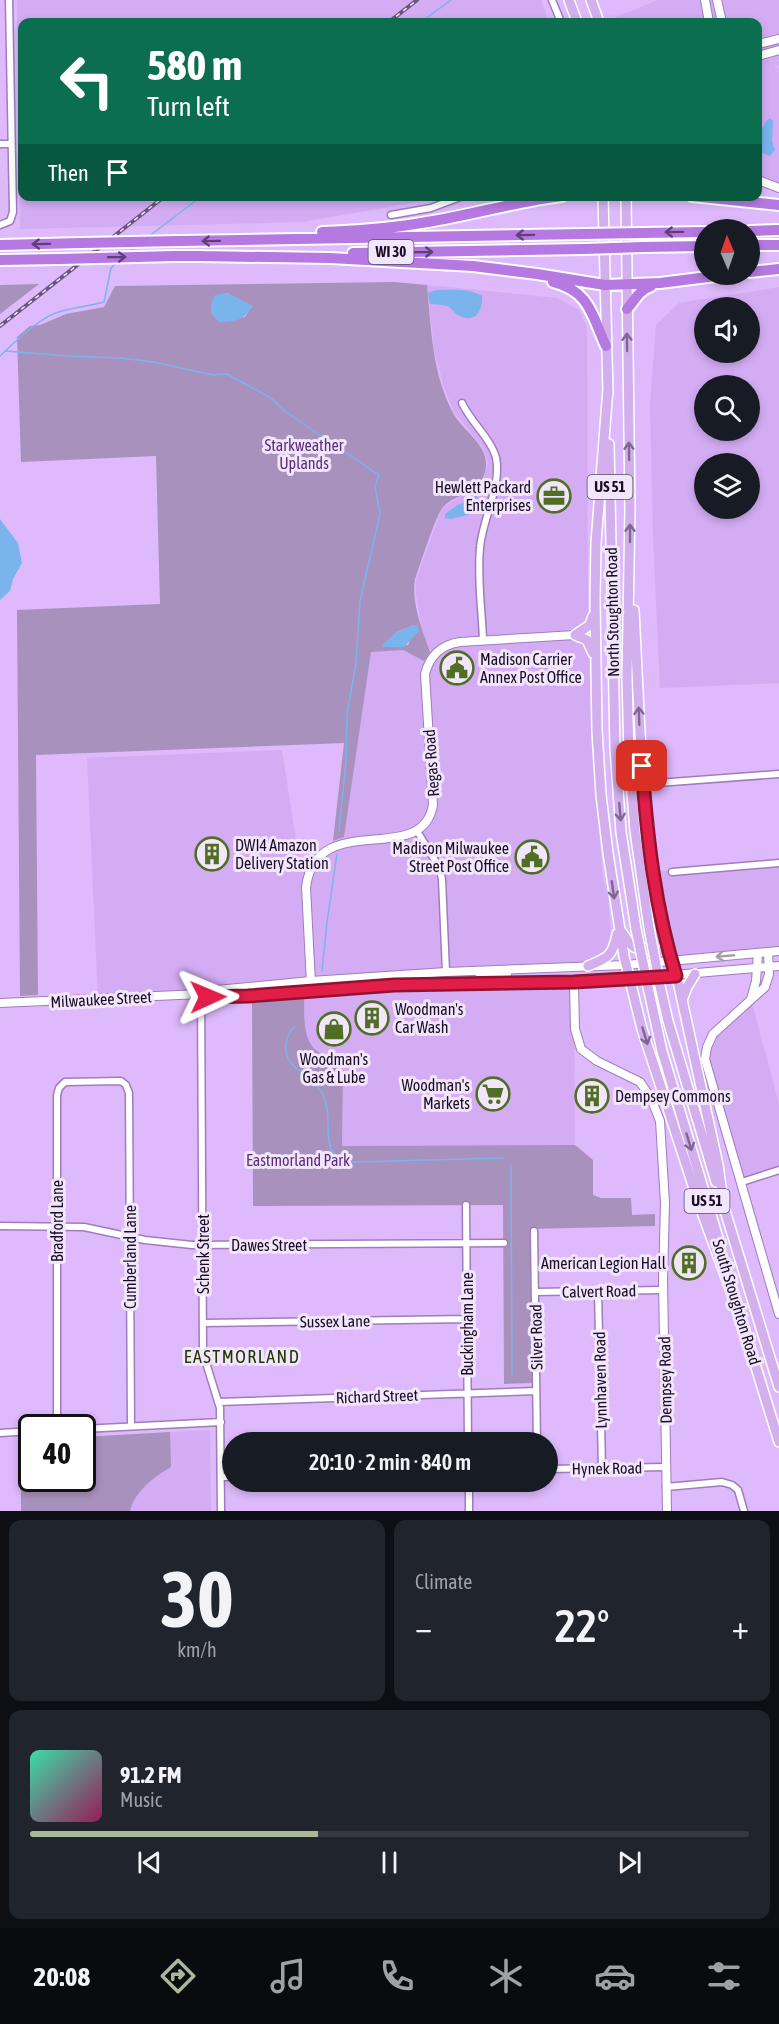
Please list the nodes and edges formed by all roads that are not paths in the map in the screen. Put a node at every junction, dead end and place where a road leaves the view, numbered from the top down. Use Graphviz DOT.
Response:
graph roads {
  1 [pos="9,0"];
  2 [pos="552,0"];
  3 [pos="569,0"];
  4 [pos="591,0"];
  5 [pos="705,0"];
  6 [pos="717,0"];
  7 [pos="559,18"];
  8 [pos="576,18"];
  9 [pos="598,18"];
  10 [pos="708,18"];
  11 [pos="721,18"];
  12 [pos="0,30"];
  13 [pos="9,30"];
  14 [pos="779,39"];
  15 [pos="762,43"];
  16 [pos="779,50"];
  17 [pos="762,55"];
  18 [pos="0,144"];
  19 [pos="12,144"];
  20 [pos="762,182"];
  21 [pos="779,188"];
  22 [pos="450,201"];
  23 [pos="532,201"];
  24 [pos="603,201"];
  25 [pos="626,201"];
  26 [pos="743,201"];
  27 [pos="779,205"];
  28 [pos="391,214"];
  29 [pos="0,225"];
  30 [pos="779,230"];
  31 [pos="760,231"];
  32 [pos="694,232"];
  33 [pos="244,240"];
  34 [pos="0,245"];
  35 [pos="760,245"];
  36 [pos="779,245"];
  37 [pos="694,246"];
  38 [pos="198,256"];
  39 [pos="0,260"];
  40 [pos="779,268"];
  41 [pos="506,270"];
  42 [pos="760,271"];
  43 [pos="694,279"];
  44 [pos="660,283"];
  45 [pos="604,285"];
  46 [pos="627,285"];
  47 [pos="627,309"];
  48 [pos="606,346"];
  49 [pos="608,388"];
  50 [pos="462,404"];
  51 [pos="630,557"];
  52 [pos="595,600"];
  53 [pos="575,635"];
  54 [pos="483,640"];
  55 [pos="596,673"];
  56 [pos="779,774"];
  57 [pos="658,783"];
  58 [pos="417,831"];
  59 [pos="779,863"];
  60 [pos="672,872"];
  61 [pos="660,914"];
  62 [pos="618,926"];
  63 [pos="779,951"];
  64 [pos="768,952"];
  65 [pos="758,953"];
  66 [pos="671,961"];
  67 [pos="626,964"];
  68 [pos="588,966"];
  69 [pos="779,966"];
  70 [pos="769,968"];
  71 [pos="535,969"];
  72 [pos="757,969"];
  73 [pos="446,972"];
  74 [pos="695,974"];
  75 [pos="676,976"];
  76 [pos="630,979"];
  77 [pos="311,981"];
  78 [pos="574,982"];
  79 [pos="449,983"];
  80 [pos="389,986"];
  81 [pos="312,992"];
  82 [pos="201,994"];
  83 [pos="751,999"];
  84 [pos="682,1000"];
  85 [pos="0,1004"];
  86 [pos="668,1021"];
  87 [pos="656,1024"];
  88 [pos="128,1087"];
  89 [pos="777,1172"];
  90 [pos="742,1182"];
  91 [pos="466,1205"];
  92 [pos="724,1208"];
  93 [pos="0,1226"];
  94 [pos="58,1226"];
  95 [pos="534,1232"];
  96 [pos="130,1236"];
  97 [pos="467,1243"];
  98 [pos="504,1243"];
  99 [pos="203,1245"];
  100 [pos="663,1290"];
  101 [pos="598,1291"];
  102 [pos="535,1292"];
  103 [pos="779,1314"];
  104 [pos="740,1316"];
  105 [pos="467,1319"];
  106 [pos="203,1323"];
  107 [pos="779,1387"];
  108 [pos="536,1391"];
  109 [pos="468,1393"];
  110 [pos="218,1402"];
  111 [pos="57,1414"];
  112 [pos="221,1422"];
  113 [pos="131,1426"];
  114 [pos="96,1428"];
  115 [pos="18,1431"];
  116 [pos="0,1432"];
  117 [pos="468,1432"];
  118 [pos="537,1432"];
  119 [pos="779,1442"];
  120 [pos="666,1467"];
  121 [pos="558,1468"];
  122 [pos="602,1468"];
  123 [pos="221,1478"];
  124 [pos="666,1487"];
  125 [pos="469,1492"];
  126 [pos="221,1511"];
  127 [pos="469,1511"];
  128 [pos="667,1511"];
  129 [pos="744,1511"];
  1 -- 13 [label="street"];
  2 -- 7 [label="street"];
  3 -- 8 [label="main road"];
  4 -- 9 [label="main road"];
  5 -- 10 [label="street"];
  6 -- 11 [label="street"];
  12 -- 13 [label="street"];
  13 -- 19 [label="street"];
  14 -- 15 [label="street"];
  16 -- 17 [label="street"];
  18 -- 19 [label="street"];
  19 -- 29 [label="street"];
  20 -- 21 [label="street"];
  22 -- 28 [label="street"];
  23 -- 33 [label="highway"];
  24 -- 45 [label="main road, North Stoughton Road / US 51"];
  25 -- 46 [label="main road, North Stoughton Road / US 51"];
  26 -- 27 [label="highway"];
  30 -- 31 [label="highway"];
  32 -- 33 [label="highway, WI 30, one-way, bridge"];
  33 -- 34 [label="highway, WI 30, one-way, bridge"];
  35 -- 36 [label="highway"];
  38 -- 37 [label="highway, WI 30, one-way, bridge"];
  39 -- 38 [label="highway, WI 30, one-way, bridge"];
  38 -- 41 [label="highway"];
  40 -- 42 [label="highway"];
  41 -- 45 [label="highway"];
  41 -- 48 [label="highway"];
  43 -- 44 [label="highway"];
  44 -- 46 [label="highway"];
  44 -- 47 [label="highway"];
  45 -- 46 [label="highway"];
  45 -- 48 [label="main road, North Stoughton Road / US 51"];
  46 -- 47 [label="main road, North Stoughton Road / US 51"];
  51 -- 47 [label="main road, North Stoughton Road / US 51, one-way"];
  48 -- 49 [label="main road, North Stoughton Road / US 51"];
  49 -- 52 [label="main road"];
  49 -- 87 [label="main road, North Stoughton Road / US 51, one-way, bridge"];
  50 -- 54 [label="street"];
  61 -- 51 [label="main road, one-way"];
  51 -- 86 [label="main road, North Stoughton Road / US 51, bridge"];
  52 -- 53 [label="main road"];
  52 -- 55 [label="main road"];
  53 -- 54 [label="street"];
  53 -- 55 [label="main road"];
  54 -- 58 [label="street, Regas Road"];
  55 -- 62 [label="main road, one-way"];
  56 -- 57 [label="street"];
  58 -- 73 [label="street"];
  58 -- 77 [label="street"];
  59 -- 60 [label="street"];
  61 -- 62 [label="main road"];
  61 -- 66 [label="main road"];
  62 -- 67 [label="main road"];
  62 -- 68 [label="main road"];
  63 -- 64 [label="street, Milwaukee Street"];
  64 -- 65 [label="street, Milwaukee Street"];
  64 -- 70 [label="street"];
  65 -- 66 [label="street, Milwaukee Street, one-way"];
  65 -- 72 [label="street"];
  66 -- 67 [label="street, Milwaukee Street"];
  66 -- 75 [label="main road"];
  67 -- 68 [label="street, Milwaukee Street"];
  67 -- 76 [label="main road"];
  68 -- 71 [label="street, Milwaukee Street"];
  69 -- 70 [label="street, Milwaukee Street"];
  70 -- 72 [label="street, Milwaukee Street"];
  70 -- 83 [label="street"];
  71 -- 73 [label="street, Milwaukee Street"];
  71 -- 79 [label="street"];
  72 -- 74 [label="street, Milwaukee Street"];
  72 -- 83 [label="street"];
  73 -- 77 [label="street, Milwaukee Street"];
  73 -- 80 [label="street"];
  74 -- 75 [label="street, Milwaukee Street"];
  74 -- 84 [label="main road"];
  75 -- 76 [label="street, Milwaukee Street"];
  75 -- 84 [label="main road"];
  76 -- 78 [label="street, Milwaukee Street"];
  76 -- 104 [label="main road, one-way"];
  77 -- 81 [label="street"];
  77 -- 82 [label="street, Milwaukee Street"];
  78 -- 79 [label="street, Milwaukee Street"];
  78 -- 100 [label="street, Dempsey Road"];
  79 -- 80 [label="street, Milwaukee Street"];
  80 -- 81 [label="street, Milwaukee Street"];
  81 -- 82 [label="street, Milwaukee Street"];
  82 -- 85 [label="street, Milwaukee Street"];
  82 -- 99 [label="street, Schenk Street"];
  83 -- 90 [label="street"];
  84 -- 92 [label="main road"];
  86 -- 92 [label="main road, South Stoughton Road / US 51"];
  87 -- 104 [label="main road, South Stoughton Road / US 51, one-way"];
  88 -- 94 [label="street, Bradford Lane"];
  88 -- 96 [label="street, Cumberland Lane"];
  89 -- 90 [label="street"];
  90 -- 103 [label="street"];
  91 -- 97 [label="street, Buckingham Lane"];
  92 -- 107 [label="main road, South Stoughton Road / US 51"];
  93 -- 94 [label="street, Dawes Street"];
  94 -- 96 [label="street, Dawes Street"];
  94 -- 111 [label="street, Bradford Lane"];
  95 -- 102 [label="street, Silver Road"];
  96 -- 99 [label="street, Dawes Street"];
  96 -- 113 [label="street, Cumberland Lane"];
  97 -- 98 [label="street, Dawes Street"];
  97 -- 99 [label="street, Dawes Street"];
  97 -- 105 [label="street, Buckingham Lane"];
  99 -- 106 [label="street, Schenk Street"];
  100 -- 101 [label="street, Calvert Road"];
  100 -- 120 [label="street, Dempsey Road"];
  101 -- 102 [label="street, Calvert Road"];
  101 -- 122 [label="street, Lynnhaven Road"];
  102 -- 108 [label="street, Silver Road"];
  104 -- 119 [label="main road, South Stoughton Road / US 51"];
  105 -- 106 [label="street, Sussex Lane"];
  105 -- 109 [label="street, Buckingham Lane"];
  106 -- 110 [label="street, Schenk Street"];
  108 -- 109 [label="street, Richard Street"];
  108 -- 118 [label="street, Silver Road"];
  109 -- 110 [label="street, Richard Street"];
  109 -- 117 [label="street, Buckingham Lane"];
  110 -- 112 [label="street, Schenk Street"];
  112 -- 113 [label="street"];
  112 -- 123 [label="street, Schenk Street"];
  113 -- 114 [label="street"];
  115 -- 116 [label="street"];
  120 -- 122 [label="street, Hynek Road"];
  120 -- 124 [label="street, Dempsey Road"];
  121 -- 122 [label="street, Hynek Road"];
  123 -- 126 [label="street, Schenk Street"];
  124 -- 128 [label="street, Dempsey Road"];
  124 -- 129 [label="street"];
  125 -- 127 [label="street"];
}
